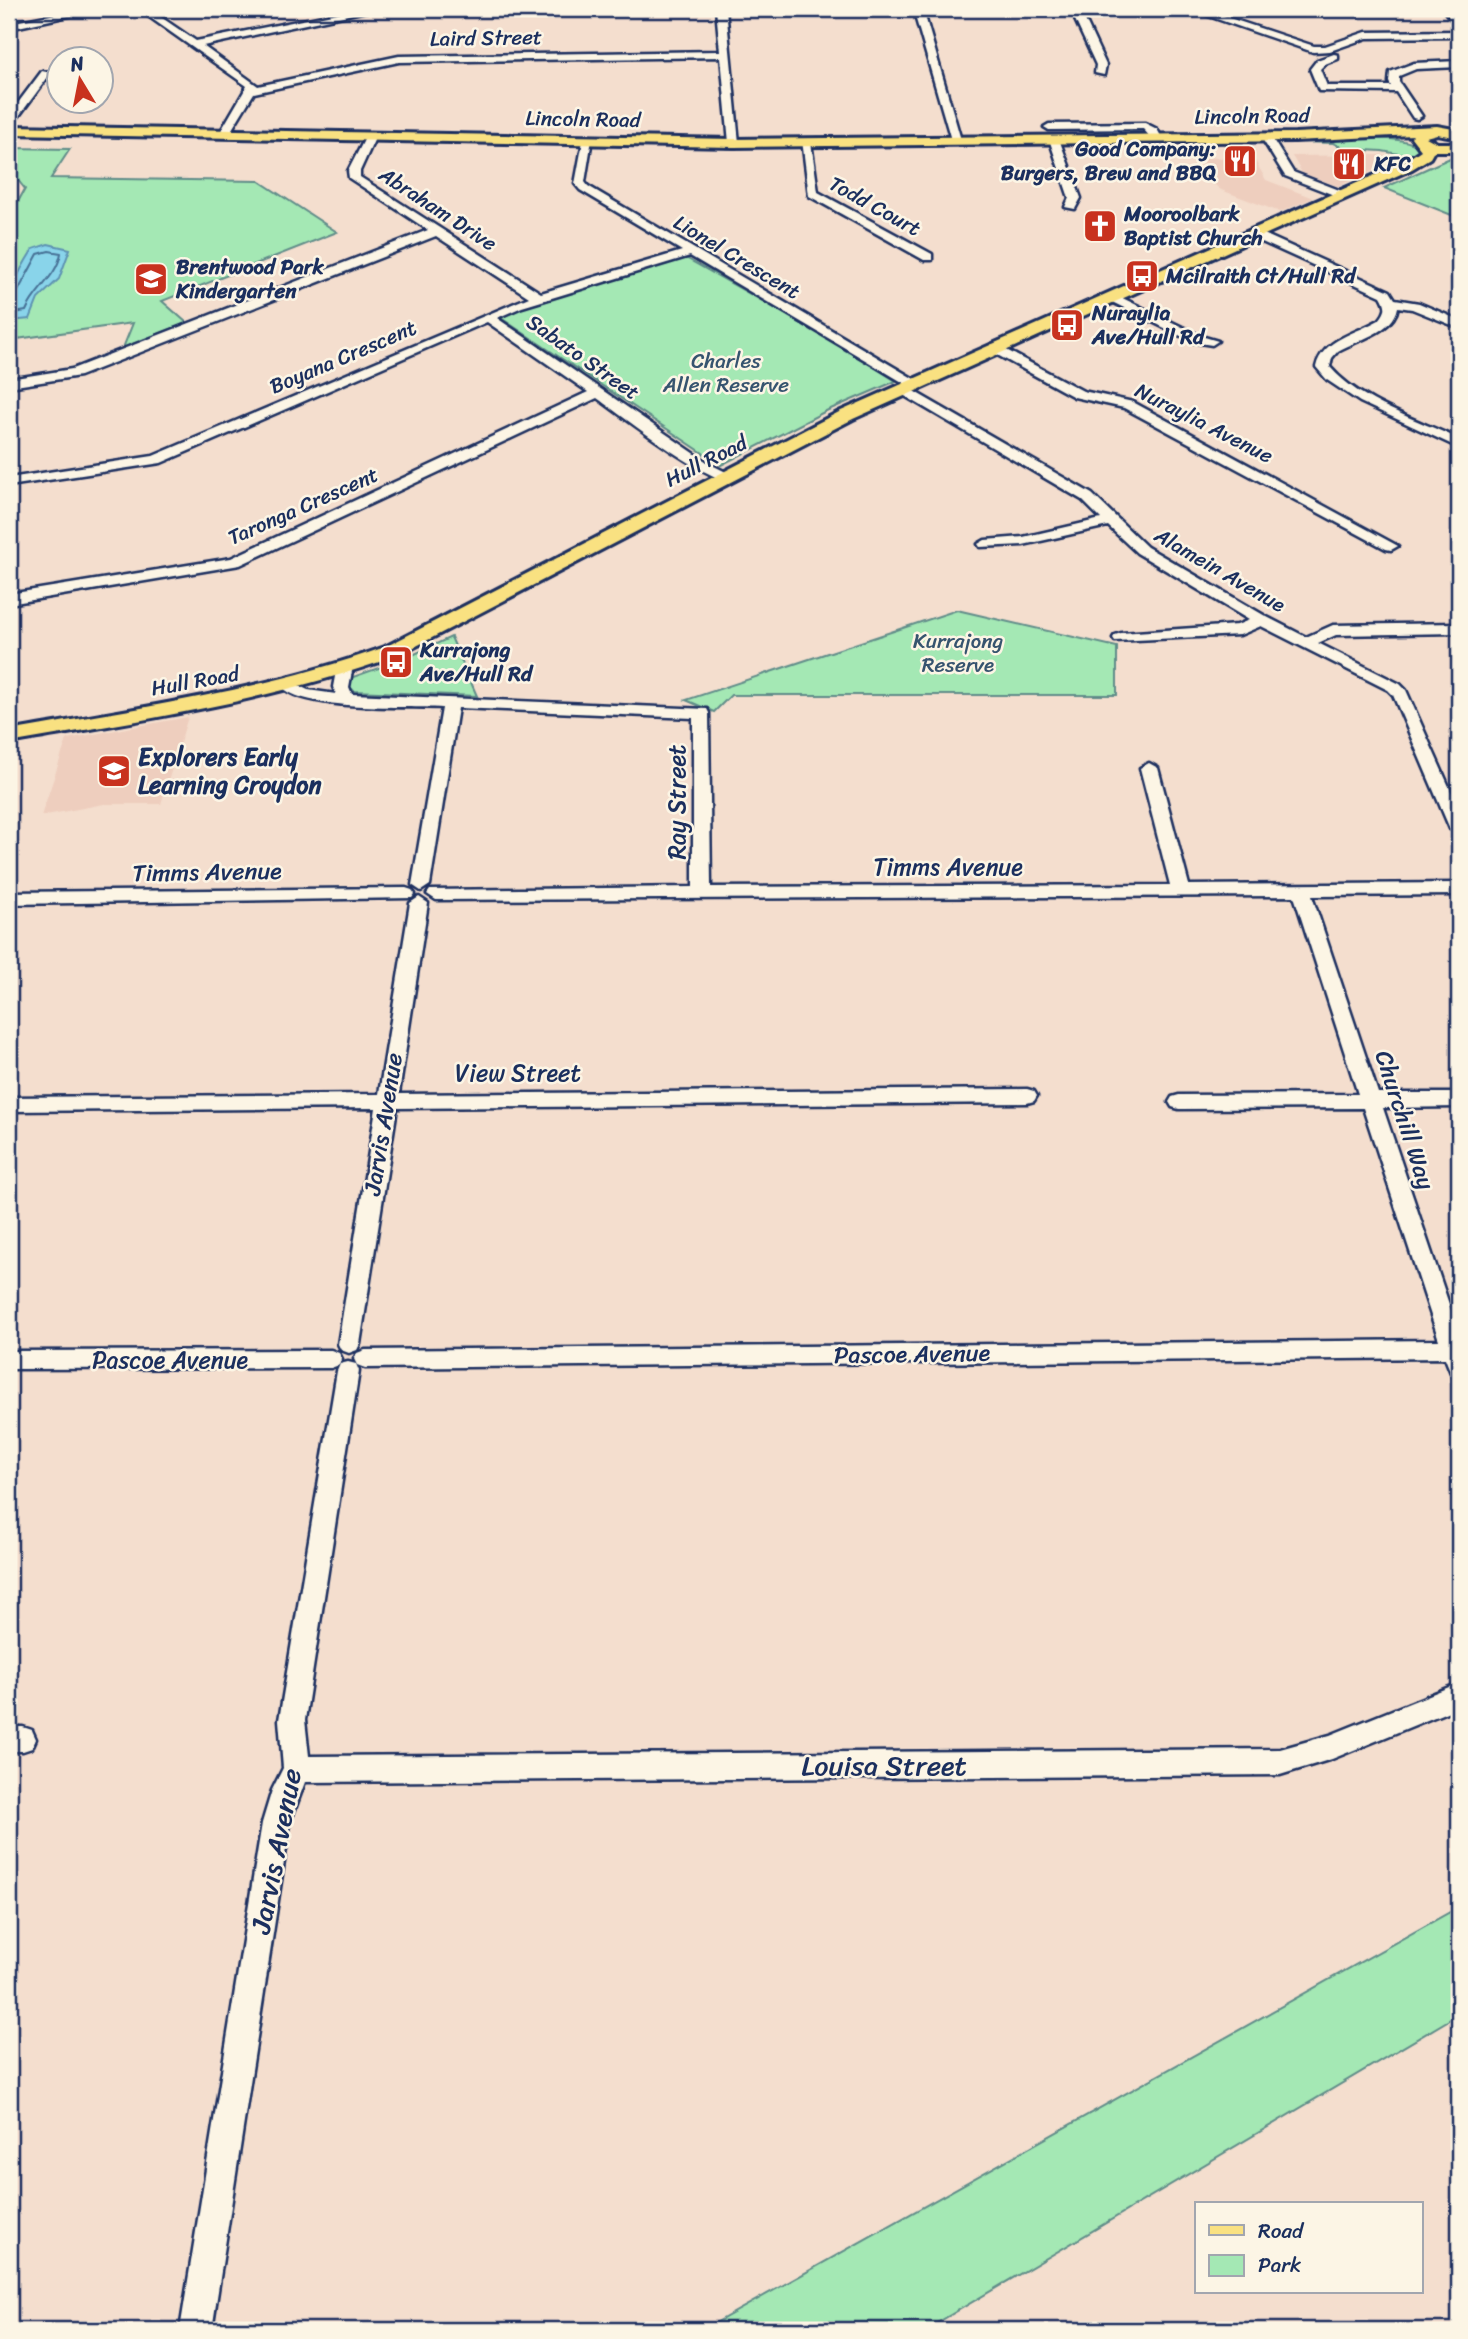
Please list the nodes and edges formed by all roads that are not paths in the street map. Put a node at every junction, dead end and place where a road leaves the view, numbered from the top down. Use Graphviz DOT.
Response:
graph roads {
  1 [pos="96,9"];
  2 [pos="143,9"];
  3 [pos="371,9"];
  4 [pos="721,9"];
  5 [pos="918,9"];
  6 [pos="1075,9"];
  7 [pos="1193,9"];
  8 [pos="1449,9"];
  9 [pos="1459,21"];
  10 [pos="9,26"];
  11 [pos="1459,34"];
  12 [pos="193,45"];
  13 [pos="1321,50"];
  14 [pos="725,54"];
  15 [pos="1459,64"];
  16 [pos="1100,73"];
  17 [pos="46,74"];
  18 [pos="1322,89"];
  19 [pos="1399,89"];
  20 [pos="252,90"];
  21 [pos="1331,104"];
  22 [pos="1417,116"];
  23 [pos="9,122"];
  24 [pos="1459,128"];
  25 [pos="9,130"];
  26 [pos="1051,133"];
  27 [pos="224,134"];
  28 [pos="1459,134"];
  29 [pos="371,136"];
  30 [pos="1266,137"];
  31 [pos="1427,137"];
  32 [pos="956,140"];
  33 [pos="588,141"];
  34 [pos="806,142"];
  35 [pos="734,143"];
  36 [pos="1459,147"];
  37 [pos="1407,166"];
  38 [pos="1343,195"];
  39 [pos="1070,207"];
  40 [pos="437,231"];
  41 [pos="1255,234"];
  42 [pos="690,252"];
  43 [pos="928,257"];
  44 [pos="538,297"];
  45 [pos="1112,298"];
  46 [pos="1392,302"];
  47 [pos="488,317"];
  48 [pos="1459,324"];
  49 [pos="1212,341"];
  50 [pos="995,348"];
  51 [pos="9,383"];
  52 [pos="909,386"];
  53 [pos="597,393"];
  54 [pos="1459,444"];
  55 [pos="725,477"];
  56 [pos="9,482"];
  57 [pos="1110,521"];
  58 [pos="985,544"];
  59 [pos="1391,545"];
  60 [pos="9,599"];
  61 [pos="1261,620"];
  62 [pos="1459,628"];
  63 [pos="1121,638"];
  64 [pos="1305,643"];
  65 [pos="344,671"];
  66 [pos="289,686"];
  67 [pos="346,698"];
  68 [pos="451,703"];
  69 [pos="9,737"];
  70 [pos="1149,768"];
  71 [pos="1459,829"];
  72 [pos="1459,889"];
  73 [pos="1181,890"];
  74 [pos="1301,890"];
  75 [pos="702,892"];
  76 [pos="421,894"];
  77 [pos="9,898"];
  78 [pos="1027,1096"];
  79 [pos="387,1100"];
  80 [pos="1370,1100"];
  81 [pos="1459,1100"];
  82 [pos="1180,1102"];
  83 [pos="9,1104"];
  84 [pos="1457,1355"];
  85 [pos="348,1358"];
  86 [pos="9,1360"];
  87 [pos="1459,1695"];
  88 [pos="297,1769"];
  89 [pos="196,2330"];
  1 -- 10 [label="street"];
  2 -- 12 [label="street"];
  3 -- 12 [label="street"];
  4 -- 14 [label="street"];
  5 -- 32 [label="street"];
  6 -- 16 [label="street"];
  7 -- 13 [label="street"];
  8 -- 9 [label="main road"];
  11 -- 13 [label="street"];
  12 -- 20 [label="street"];
  13 -- 18 [label="street"];
  14 -- 20 [label="street, Laird Street"];
  14 -- 35 [label="street"];
  15 -- 19 [label="street"];
  17 -- 23 [label="street"];
  18 -- 19 [label="street"];
  18 -- 21 [label="street"];
  19 -- 22 [label="street"];
  20 -- 27 [label="street"];
  24 -- 31 [label="main road"];
  25 -- 27 [label="main road, Lincoln Road"];
  26 -- 30 [label="main road, Lincoln Road"];
  26 -- 32 [label="main road, Lincoln Road"];
  26 -- 39 [label="street"];
  27 -- 29 [label="main road, Lincoln Road"];
  28 -- 31 [label="main road"];
  29 -- 33 [label="main road, Lincoln Road"];
  29 -- 40 [label="street, Abraham Drive"];
  30 -- 31 [label="main road, Lincoln Road"];
  30 -- 38 [label="street"];
  31 -- 36 [label="main road"];
  31 -- 37 [label="main road, Hull Road"];
  32 -- 34 [label="main road, Lincoln Road"];
  33 -- 35 [label="main road, Lincoln Road"];
  33 -- 42 [label="street, Lionel Crescent"];
  34 -- 35 [label="main road, Lincoln Road"];
  34 -- 43 [label="street, Todd Court"];
  36 -- 37 [label="main road, Hull Road"];
  37 -- 38 [label="main road, Hull Road"];
  38 -- 41 [label="main road, Hull Road"];
  40 -- 44 [label="street, Abraham Drive"];
  40 -- 51 [label="street"];
  41 -- 45 [label="main road, Hull Road"];
  41 -- 46 [label="street"];
  42 -- 44 [label="street, Boyana Crescent"];
  42 -- 52 [label="street, Lionel Crescent"];
  44 -- 47 [label="street, Boyana Crescent"];
  45 -- 49 [label="street"];
  45 -- 50 [label="main road, Hull Road"];
  46 -- 48 [label="street"];
  46 -- 54 [label="street"];
  47 -- 53 [label="street, Sabato Street"];
  47 -- 56 [label="street, Boyana Crescent"];
  50 -- 52 [label="main road, Hull Road"];
  50 -- 59 [label="street, Nuraylia Avenue"];
  52 -- 55 [label="main road, Hull Road"];
  52 -- 57 [label="street, Alamein Avenue"];
  53 -- 55 [label="street, Sabato Street"];
  53 -- 60 [label="street, Taronga Crescent"];
  55 -- 65 [label="main road, Hull Road"];
  57 -- 58 [label="street"];
  57 -- 61 [label="street, Alamein Avenue"];
  61 -- 63 [label="street"];
  61 -- 64 [label="street, Alamein Avenue"];
  62 -- 64 [label="street"];
  64 -- 71 [label="street, Alamein Avenue"];
  65 -- 66 [label="main road, Hull Road"];
  65 -- 67 [label="street"];
  66 -- 67 [label="street"];
  66 -- 69 [label="main road, Hull Road"];
  67 -- 68 [label="street"];
  68 -- 75 [label="street, Ray Street"];
  68 -- 76 [label="street, Jarvis Avenue"];
  70 -- 73 [label="street"];
  72 -- 74 [label="street, Timms Avenue"];
  73 -- 74 [label="street, Timms Avenue"];
  73 -- 75 [label="street, Timms Avenue"];
  74 -- 80 [label="street, Churchill Way"];
  75 -- 76 [label="street, Timms Avenue"];
  76 -- 77 [label="street, Timms Avenue"];
  76 -- 79 [label="street, Jarvis Avenue"];
  78 -- 79 [label="street, View Street"];
  79 -- 83 [label="street, View Street"];
  79 -- 85 [label="street, Jarvis Avenue"];
  80 -- 81 [label="street"];
  80 -- 82 [label="street"];
  80 -- 84 [label="street, Churchill Way"];
  84 -- 85 [label="street, Pascoe Avenue"];
  85 -- 86 [label="street, Pascoe Avenue"];
  85 -- 88 [label="street, Jarvis Avenue"];
  87 -- 88 [label="street, Louisa Street"];
  88 -- 89 [label="street, Jarvis Avenue"];
}
